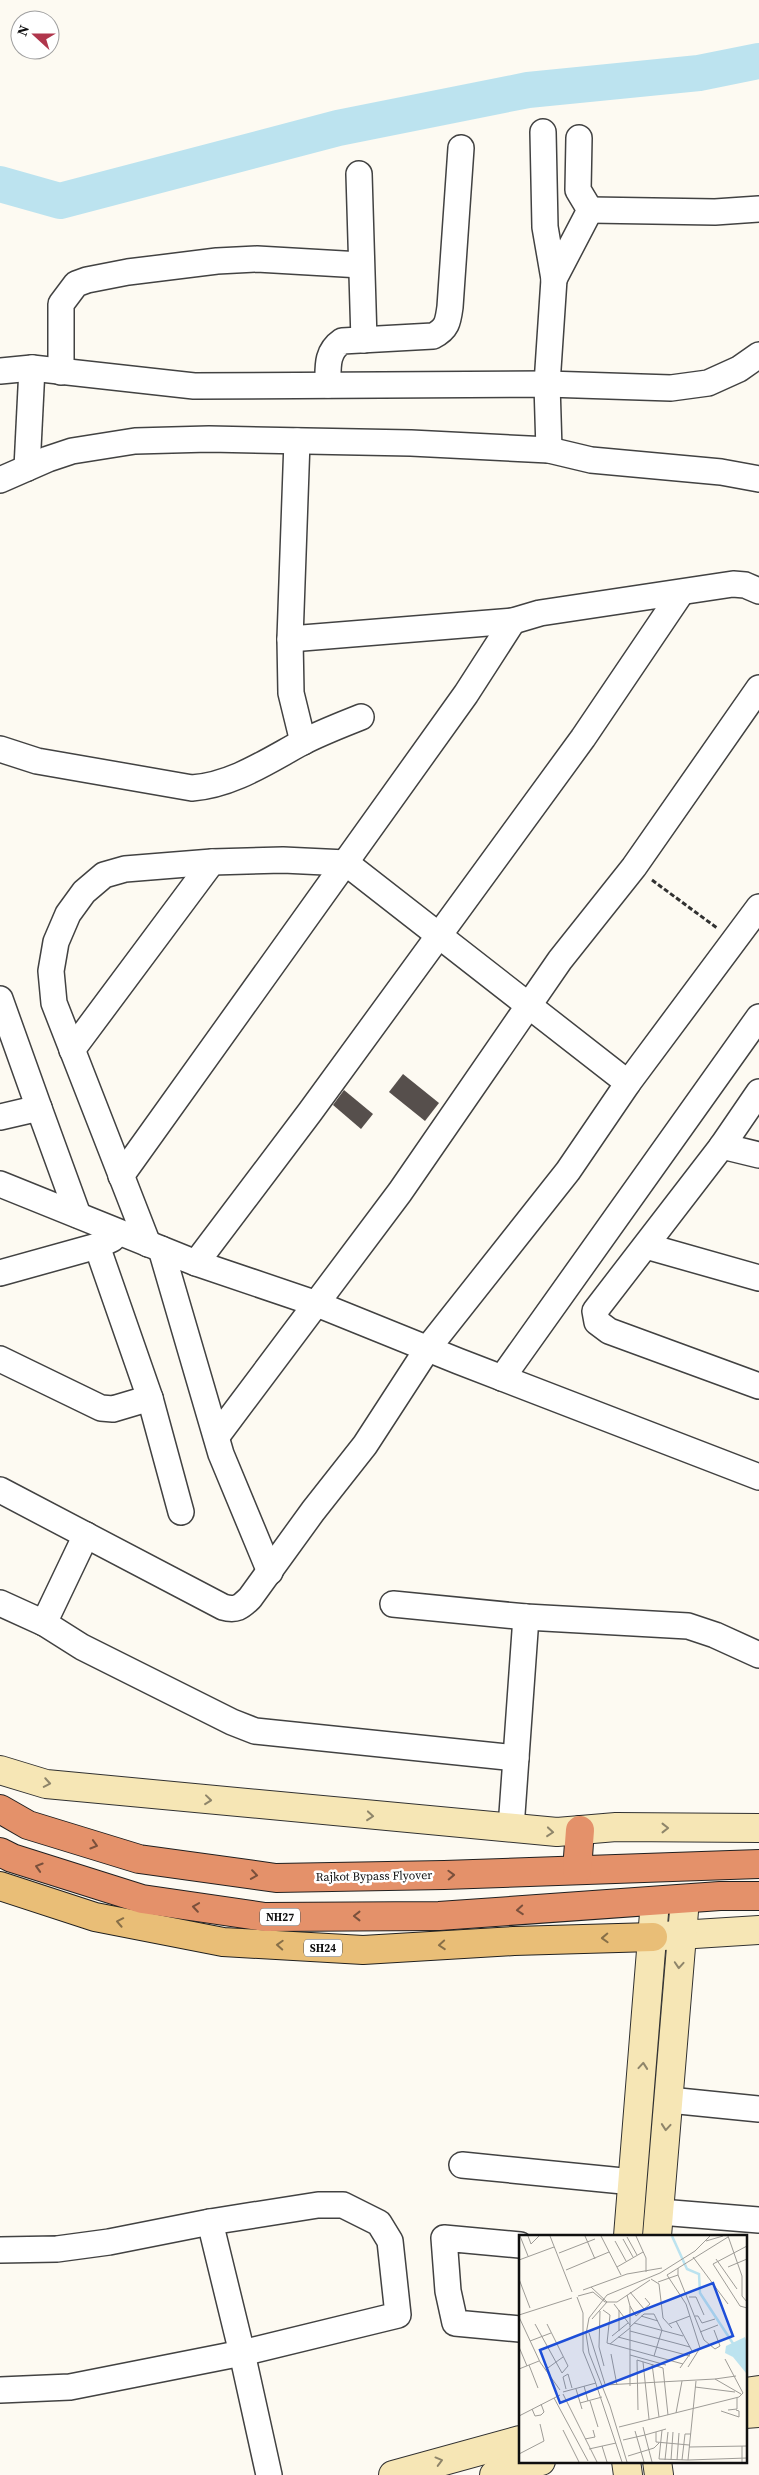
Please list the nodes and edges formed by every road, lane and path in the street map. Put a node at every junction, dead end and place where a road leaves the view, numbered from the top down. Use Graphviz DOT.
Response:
graph roads {
  1 [pos="543,132"];
  2 [pos="579,138"];
  3 [pos="461,148"];
  4 [pos="359,174"];
  5 [pos="759,209"];
  6 [pos="590,210"];
  7 [pos="361,265"];
  8 [pos="554,279"];
  9 [pos="364,340"];
  10 [pos="759,355"];
  11 [pos="32,368"];
  12 [pos="0,371"];
  13 [pos="61,372"];
  14 [pos="547,384"];
  15 [pos="328,385"];
  16 [pos="298,442"];
  17 [pos="549,450"];
  18 [pos="27,468"];
  19 [pos="0,480"];
  20 [pos="759,480"];
  21 [pos="759,591"];
  22 [pos="681,593"];
  23 [pos="514,621"];
  24 [pos="290,639"];
  25 [pos="759,688"];
  26 [pos="361,717"];
  27 [pos="303,742"];
  28 [pos="0,749"];
  29 [pos="212,862"];
  30 [pos="346,863"];
  31 [pos="634,867"];
  32 [pos="759,907"];
  33 [pos="438,934"];
  34 [pos="734,941"];
  35 [pos="0,999"];
  36 [pos="528,1006"];
  37 [pos="759,1017"];
  38 [pos="72,1050"];
  39 [pos="628,1083"];
  40 [pos="759,1092"];
  41 [pos="39,1108"];
  42 [pos="0,1117"];
  43 [pos="722,1146"];
  44 [pos="759,1155"];
  45 [pos="121,1176"];
  46 [pos="0,1184"];
  47 [pos="78,1215"];
  48 [pos="124,1234"];
  49 [pos="97,1246"];
  50 [pos="154,1246"];
  51 [pos="646,1246"];
  52 [pos="196,1263"];
  53 [pos="0,1273"];
  54 [pos="759,1278"];
  55 [pos="317,1304"];
  56 [pos="428,1348"];
  57 [pos="0,1359"];
  58 [pos="502,1378"];
  59 [pos="759,1386"];
  60 [pos="150,1398"];
  61 [pos="217,1436"];
  62 [pos="759,1477"];
  63 [pos="0,1490"];
  64 [pos="181,1512"];
  65 [pos="86,1535"];
  66 [pos="270,1572"];
  67 [pos="0,1602"];
  68 [pos="394,1604"];
  69 [pos="526,1617"];
  70 [pos="44,1623"];
  71 [pos="759,1655"];
  72 [pos="516,1758"];
  73 [pos="0,1770"];
  74 [pos="0,1809"];
  75 [pos="757,1824"];
  76 [pos="511,1828"];
  77 [pos="580,1830"];
  78 [pos="0,1852"];
  79 [pos="759,1864"];
  80 [pos="578,1870"];
  81 [pos="0,1886"];
  82 [pos="759,1896"];
  83 [pos="685,1899"];
  84 [pos="654,1901"];
  85 [pos="759,1930"];
  86 [pos="682,1934"];
  87 [pos="653,1937"];
  88 [pos="669,2100"];
  89 [pos="759,2109"];
  90 [pos="462,2165"];
  91 [pos="633,2182"];
  92 [pos="759,2220"];
  93 [pos="210,2222"];
  94 [pos="659,2224"];
  95 [pos="628,2235"];
  96 [pos="519,2245"];
  97 [pos="0,2250"];
  98 [pos="519,2329"];
  99 [pos="242,2353"];
  100 [pos="0,2390"];
  101 [pos="759,2390"];
  102 [pos="746,2392"];
  103 [pos="759,2413"];
  104 [pos="746,2414"];
  105 [pos="519,2440"];
  106 [pos="538,2462"];
  107 [pos="626,2462"];
  108 [pos="657,2462"];
  109 [pos="269,2475"];
  110 [pos="393,2475"];
  111 [pos="494,2475"];
  112 [pos="628,2475"];
  113 [pos="659,2475"];
  1 -- 8 [label="street"];
  2 -- 6 [label="street"];
  3 -- 9 [label="street"];
  4 -- 7 [label="street"];
  5 -- 6 [label="street"];
  6 -- 8 [label="street"];
  7 -- 9 [label="street"];
  7 -- 13 [label="street"];
  8 -- 14 [label="street"];
  9 -- 15 [label="street"];
  10 -- 14 [label="street"];
  11 -- 12 [label="street"];
  11 -- 13 [label="street"];
  11 -- 18 [label="street"];
  13 -- 15 [label="street"];
  14 -- 15 [label="street"];
  14 -- 17 [label="street"];
  16 -- 17 [label="street"];
  16 -- 18 [label="street"];
  16 -- 24 [label="street"];
  17 -- 20 [label="street"];
  18 -- 19 [label="street"];
  21 -- 22 [label="street"];
  22 -- 23 [label="street"];
  22 -- 33 [label="street"];
  23 -- 24 [label="street"];
  23 -- 30 [label="street"];
  24 -- 27 [label="street"];
  25 -- 31 [label="street"];
  26 -- 27 [label="street"];
  27 -- 28 [label="street"];
  29 -- 30 [label="street"];
  29 -- 38 [label="street"];
  29 -- 38 [label="street"];
  30 -- 33 [label="street"];
  30 -- 45 [label="street"];
  31 -- 34 [label="path"];
  31 -- 36 [label="street"];
  32 -- 34 [label="street"];
  33 -- 36 [label="street"];
  33 -- 52 [label="street"];
  34 -- 39 [label="street"];
  35 -- 41 [label="street"];
  36 -- 39 [label="street"];
  36 -- 55 [label="street"];
  37 -- 58 [label="street"];
  38 -- 45 [label="street"];
  39 -- 56 [label="street"];
  40 -- 43 [label="street"];
  41 -- 42 [label="street"];
  41 -- 47 [label="street"];
  43 -- 44 [label="street"];
  43 -- 51 [label="street"];
  45 -- 50 [label="street"];
  46 -- 47 [label="street"];
  47 -- 48 [label="street"];
  48 -- 49 [label="street"];
  48 -- 50 [label="street"];
  49 -- 53 [label="street"];
  49 -- 60 [label="street"];
  50 -- 52 [label="street"];
  50 -- 61 [label="street"];
  51 -- 54 [label="street"];
  51 -- 59 [label="street"];
  52 -- 55 [label="street"];
  55 -- 56 [label="street"];
  55 -- 61 [label="street"];
  56 -- 58 [label="street"];
  56 -- 66 [label="street"];
  57 -- 60 [label="street"];
  58 -- 62 [label="street"];
  60 -- 64 [label="street"];
  61 -- 66 [label="street"];
  63 -- 65 [label="street"];
  65 -- 66 [label="street"];
  65 -- 70 [label="street"];
  67 -- 70 [label="street"];
  68 -- 69 [label="street"];
  69 -- 71 [label="street"];
  69 -- 72 [label="street"];
  70 -- 72 [label="street"];
  72 -- 76 [label="street"];
  73 -- 76 [label="street, one-way"];
  74 -- 80 [label="highway, Rajkot Bypass Flyover, one-way"];
  77 -- 75 [label="street, one-way"];
  76 -- 77 [label="street, one-way"];
  77 -- 80 [label="highway"];
  84 -- 78 [label="highway, NH27, one-way"];
  79 -- 80 [label="highway, Rajkot Bypass Flyover"];
  87 -- 81 [label="main road, SH24, one-way"];
  82 -- 83 [label="highway, NH27"];
  83 -- 84 [label="highway, NH27"];
  83 -- 86 [label="street"];
  84 -- 87 [label="street"];
  85 -- 86 [label="street"];
  86 -- 87 [label="street"];
  86 -- 88 [label="street, one-way"];
  91 -- 87 [label="street, one-way"];
  88 -- 89 [label="street"];
  88 -- 94 [label="street, one-way"];
  90 -- 91 [label="street"];
  91 -- 95 [label="street"];
  92 -- 94 [label="street"];
  93 -- 97 [label="street"];
  93 -- 99 [label="street"];
  93 -- 99 [label="street"];
  96 -- 98 [label="street"];
  99 -- 100 [label="street"];
  99 -- 109 [label="street"];
  101 -- 102 [label="street"];
  103 -- 104 [label="street"];
  110 -- 105 [label="street, one-way"];
  106 -- 111 [label="street"];
  107 -- 112 [label="street"];
  108 -- 113 [label="street"];
}
